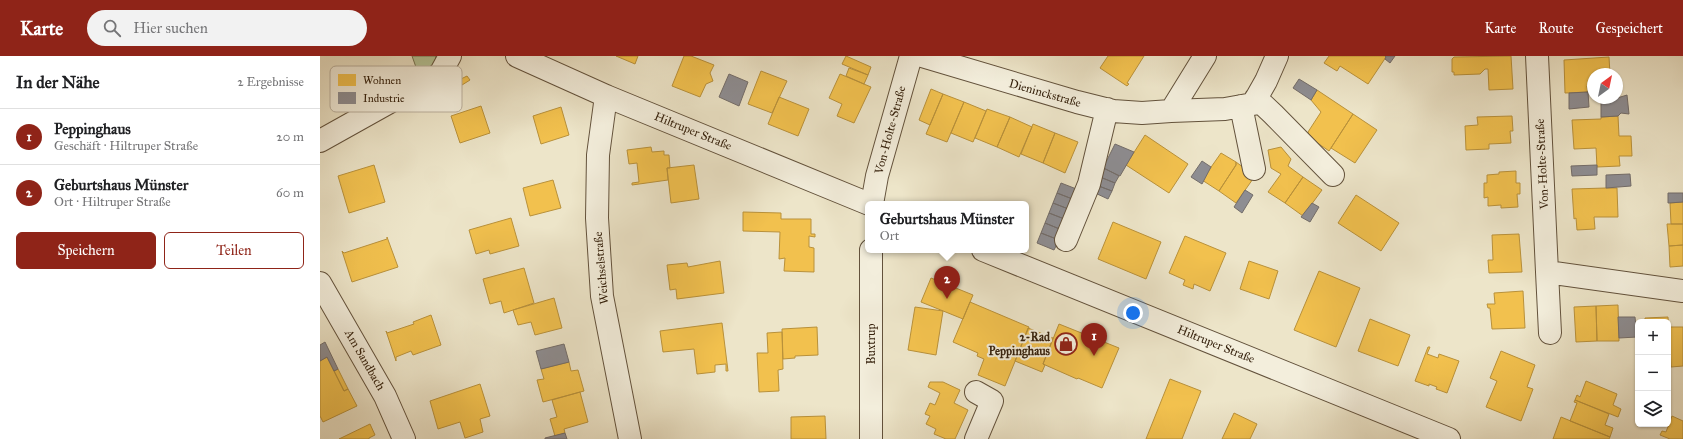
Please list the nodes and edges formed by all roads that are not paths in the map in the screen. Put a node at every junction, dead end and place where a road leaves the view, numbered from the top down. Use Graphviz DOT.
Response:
graph roads {
  1 [pos="450,56"];
  2 [pos="517,56"];
  3 [pos="911,56"];
  4 [pos="922,56"];
  5 [pos="1205,56"];
  6 [pos="1277,56"];
  7 [pos="1537,56"];
  8 [pos="444,66"];
  9 [pos="606,96"];
  10 [pos="1248,102"];
  11 [pos="1107,109"];
  12 [pos="372,112"];
  13 [pos="1171,112"];
  14 [pos="320,141"];
  15 [pos="1254,169"];
  16 [pos="1334,175"];
  17 [pos="871,201"];
  18 [pos="865,202"];
  19 [pos="1066,240"];
  20 [pos="871,253"];
  21 [pos="990,253"];
  22 [pos="1548,272"];
  23 [pos="320,283"];
  24 [pos="1683,292"];
  25 [pos="1550,333"];
  26 [pos="976,392"];
  27 [pos="404,439"];
  28 [pos="630,439"];
  29 [pos="871,439"];
  30 [pos="976,439"];
  31 [pos="1449,439"];
  1 -- 8 [label="street"];
  2 -- 9 [label="street, Hiltruper Straße"];
  3 -- 17 [label="street, Von-Holte-Straße"];
  4 -- 11 [label="street, Dieninckstraße"];
  5 -- 13 [label="street"];
  6 -- 10 [label="street"];
  7 -- 22 [label="street, Von-Holte-Straße"];
  9 -- 18 [label="street, Hiltruper Straße"];
  9 -- 28 [label="street, Weichselstraße"];
  10 -- 13 [label="street, Dieninckstraße"];
  10 -- 15 [label="street"];
  10 -- 16 [label="street"];
  11 -- 13 [label="street, Dieninckstraße"];
  11 -- 19 [label="street"];
  12 -- 14 [label="street"];
  20 -- 29 [label="street, Buxtrup"];
  21 -- 31 [label="street, Hiltruper Straße"];
  22 -- 24 [label="street"];
  22 -- 25 [label="street, Von-Holte-Straße"];
  23 -- 27 [label="street, Am Sandbach"];
  26 -- 30 [label="street"];
}
